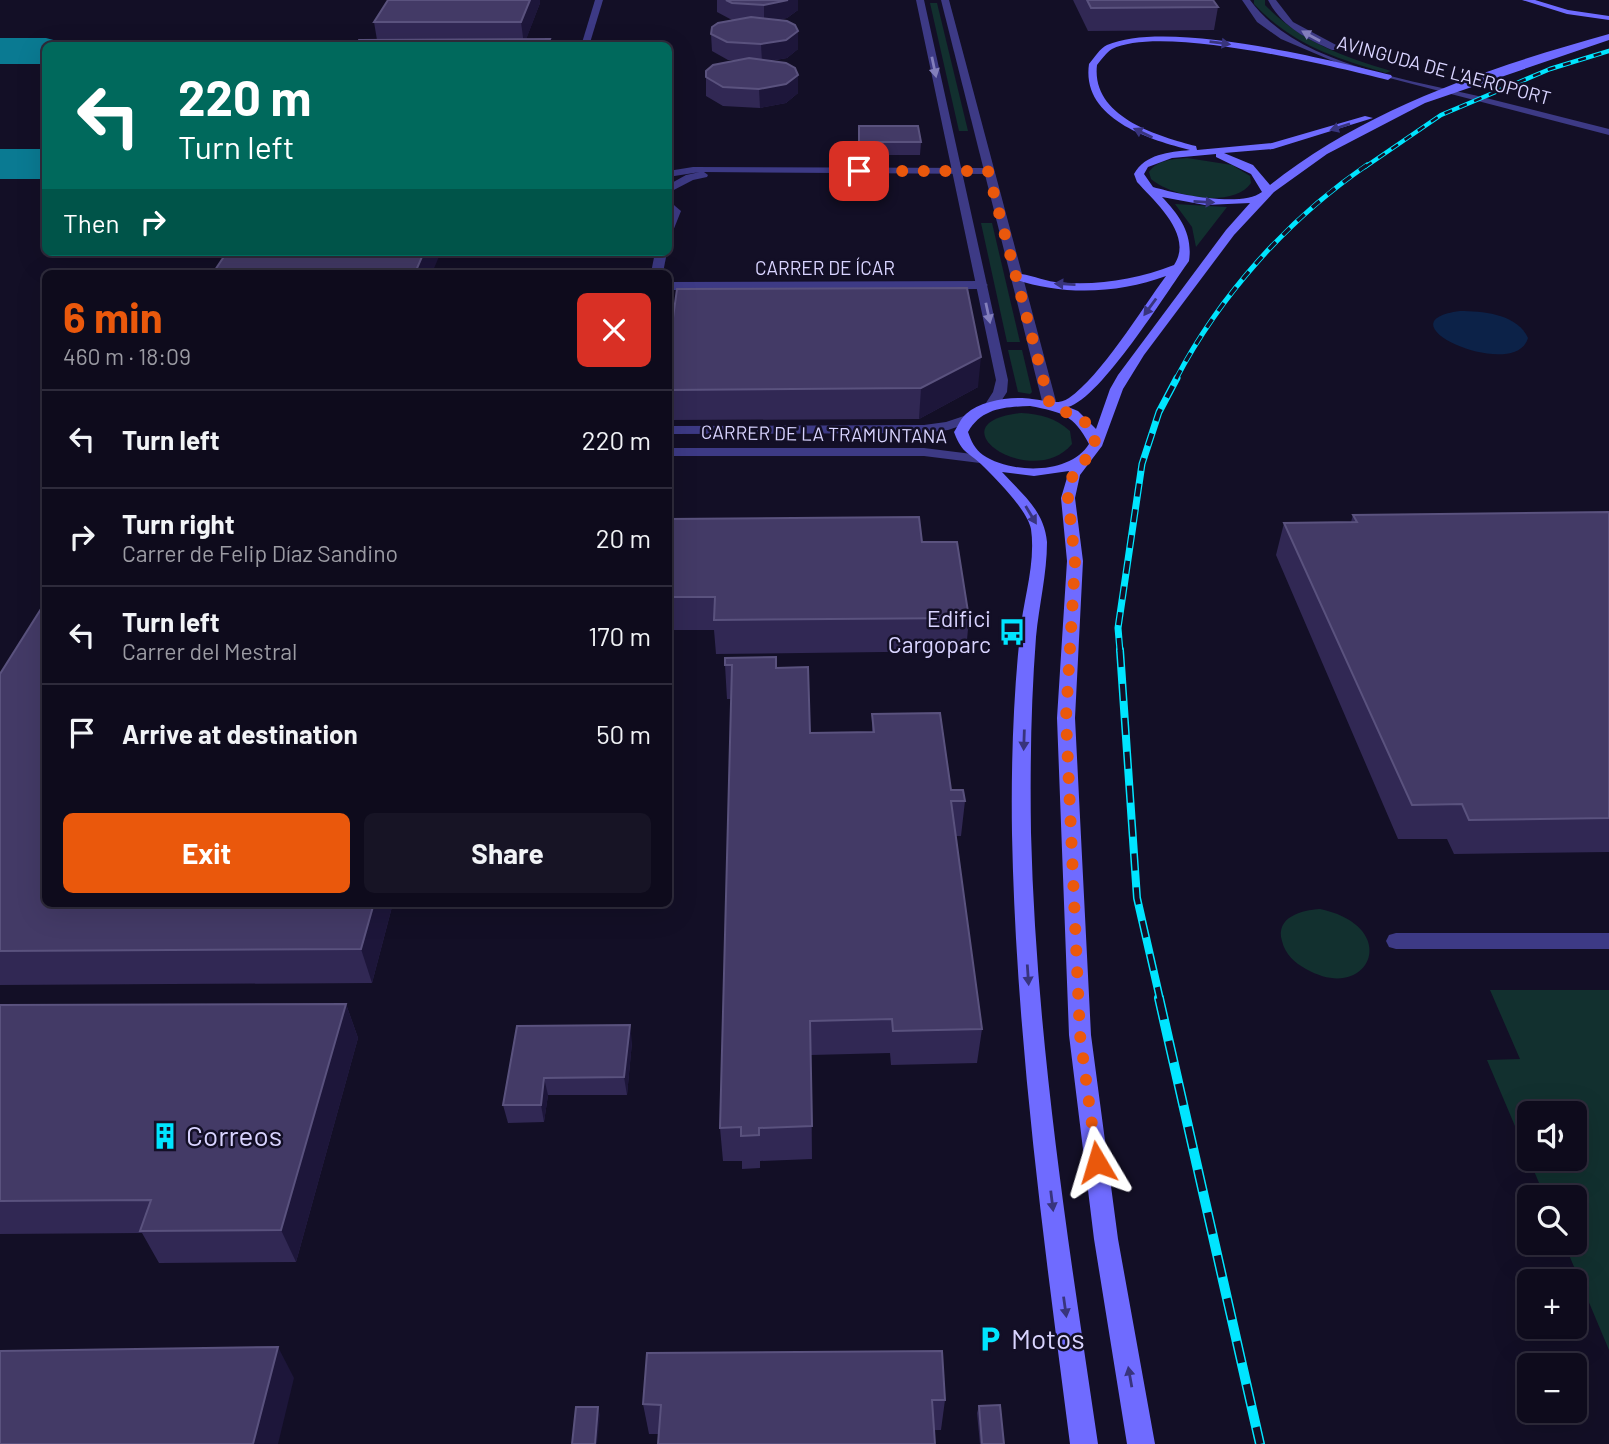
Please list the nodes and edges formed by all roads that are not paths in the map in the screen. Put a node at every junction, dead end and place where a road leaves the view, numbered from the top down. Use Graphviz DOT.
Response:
graph roads {
  1 [pos="599,0"];
  2 [pos="920,0"];
  3 [pos="945,0"];
  4 [pos="1246,0"];
  5 [pos="1272,0"];
  6 [pos="1525,0"];
  7 [pos="1609,18"];
  8 [pos="1609,37"];
  9 [pos="586,42"];
  10 [pos="1388,77"];
  11 [pos="1421,102"];
  12 [pos="1609,122"];
  13 [pos="1609,132"];
  14 [pos="1209,152"];
  15 [pos="752,171"];
  16 [pos="988,171"];
  17 [pos="956,172"];
  18 [pos="672,173"];
  19 [pos="672,189"];
  20 [pos="1148,189"];
  21 [pos="1264,195"];
  22 [pos="1179,267"];
  23 [pos="1016,276"];
  24 [pos="982,285"];
  25 [pos="672,286"];
  26 [pos="991,406"];
  27 [pos="1052,406"];
  28 [pos="967,419"];
  29 [pos="672,430"];
  30 [pos="1095,442"];
  31 [pos="672,452"];
  32 [pos="984,461"];
  33 [pos="1082,461"];
  34 [pos="1396,941"];
  35 [pos="1609,942"];
  36 [pos="1084,1444"];
  37 [pos="1141,1444"];
  1 -- 9 [label="street"];
  2 -- 17 [label="street, one-way"];
  3 -- 16 [label="street"];
  4 -- 10 [label="street, AVINGUDA DE L'AEROPORT"];
  12 -- 5 [label="street, AVINGUDA DE L'AEROPORT, one-way"];
  6 -- 7 [label="main road"];
  8 -- 11 [label="main road"];
  10 -- 13 [label="street, AVINGUDA DE L'AEROPORT"];
  14 -- 10 [label="main road, one-way"];
  11 -- 14 [label="main road, one-way"];
  11 -- 21 [label="main road"];
  14 -- 20 [label="main road"];
  14 -- 21 [label="main road"];
  15 -- 17 [label="street"];
  15 -- 18 [label="street"];
  15 -- 19 [label="street"];
  16 -- 17 [label="street"];
  16 -- 23 [label="street"];
  17 -- 24 [label="street"];
  20 -- 21 [label="main road, one-way"];
  20 -- 22 [label="main road"];
  21 -- 30 [label="main road"];
  22 -- 23 [label="main road, one-way"];
  22 -- 27 [label="main road, one-way"];
  23 -- 27 [label="street"];
  24 -- 25 [label="street, CARRER DE ÍCAR"];
  24 -- 26 [label="street, one-way"];
  26 -- 27 [label="main road"];
  26 -- 28 [label="main road"];
  27 -- 30 [label="main road"];
  28 -- 29 [label="street, CARRER DE LA TRAMUNTANA"];
  28 -- 32 [label="main road"];
  30 -- 33 [label="main road"];
  31 -- 32 [label="street, CARRER DE LA TRAMUNTANA"];
  32 -- 33 [label="main road"];
  32 -- 36 [label="main road, one-way"];
  37 -- 33 [label="main road, one-way"];
  34 -- 35 [label="street"];
}
